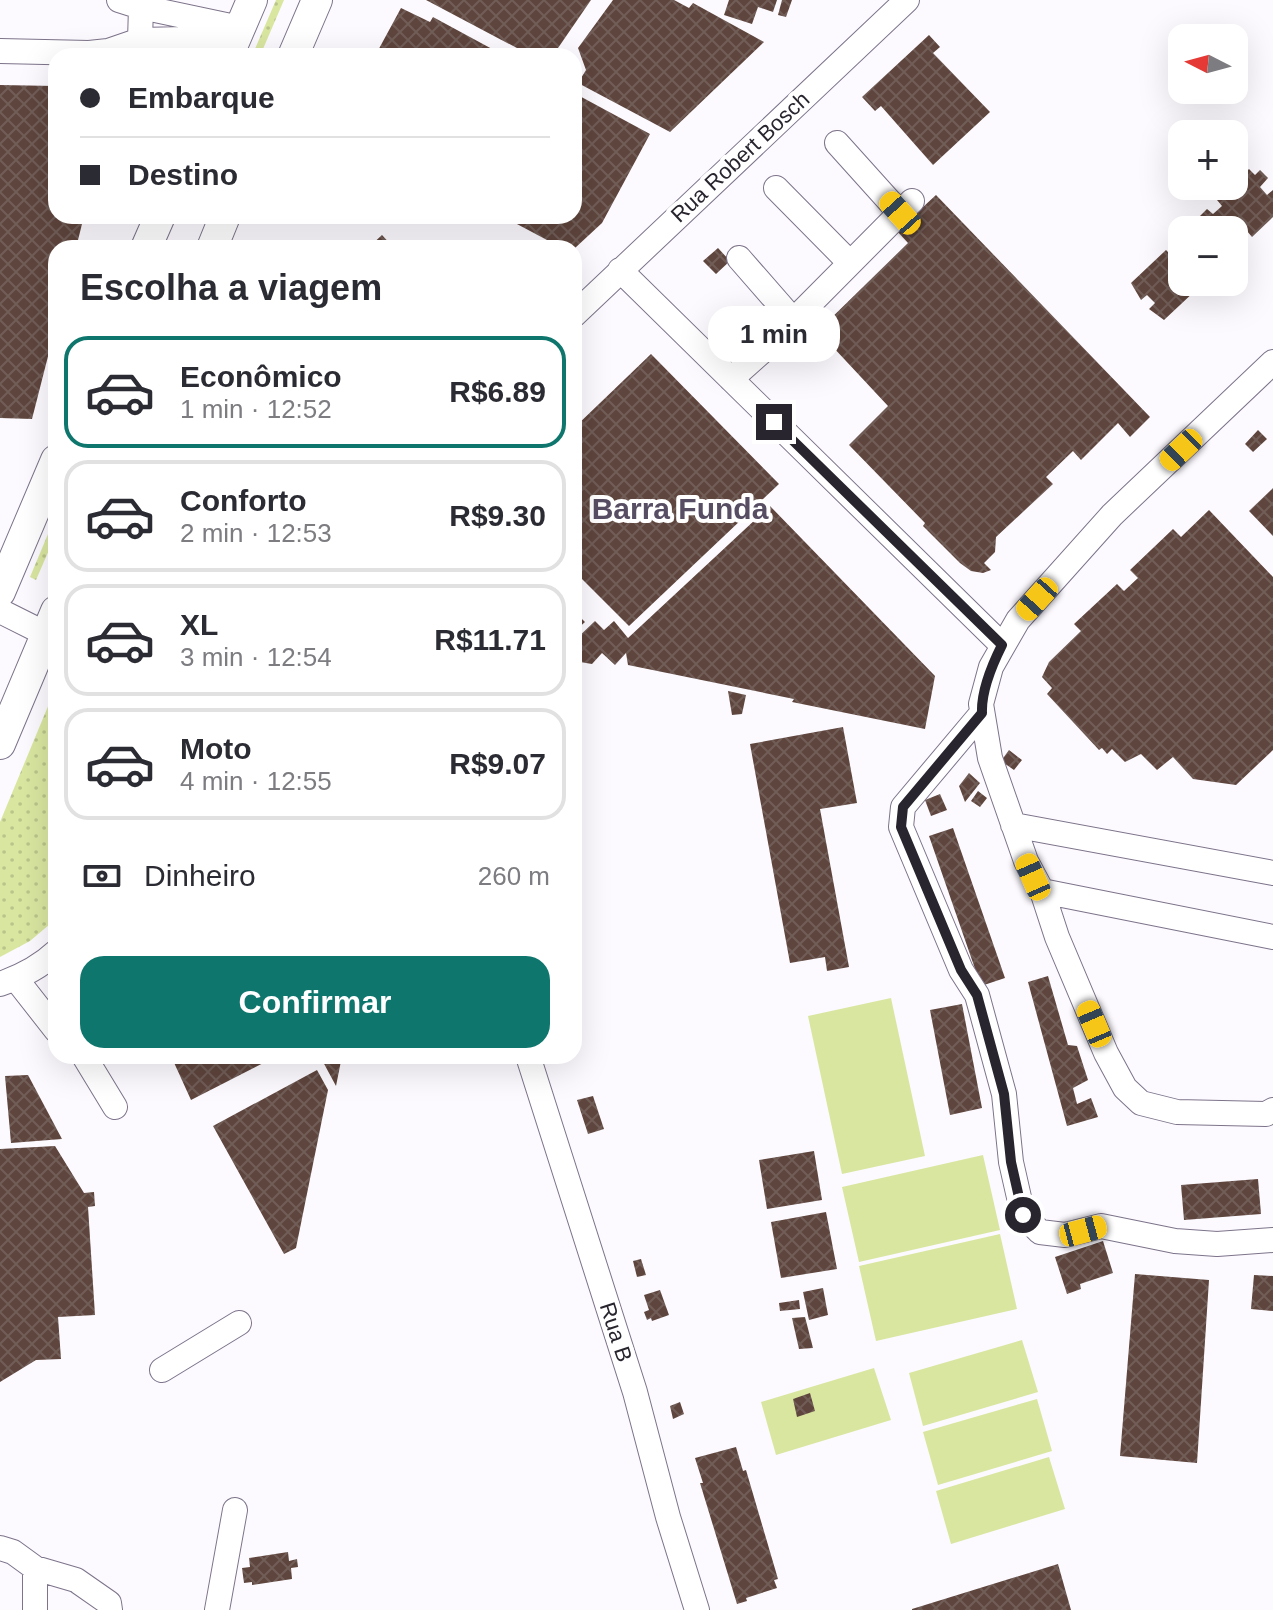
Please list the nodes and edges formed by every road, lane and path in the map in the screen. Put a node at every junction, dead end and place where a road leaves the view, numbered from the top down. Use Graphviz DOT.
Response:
graph roads {
  1 [pos="252,0"];
  2 [pos="317,0"];
  3 [pos="907,0"];
  4 [pos="130,4"];
  5 [pos="140,40"];
  6 [pos="233,44"];
  7 [pos="117,48"];
  8 [pos="296,48"];
  9 [pos="0,51"];
  10 [pos="48,52"];
  11 [pos="837,143"];
  12 [pos="776,188"];
  13 [pos="739,258"];
  14 [pos="850,263"];
  15 [pos="620,270"];
  16 [pos="582,307"];
  17 [pos="794,321"];
  18 [pos="1273,362"];
  19 [pos="731,379"];
  20 [pos="48,479"];
  21 [pos="0,592"];
  22 [pos="0,611"];
  23 [pos="48,627"];
  24 [pos="48,640"];
  25 [pos="1002,645"];
  26 [pos="982,708"];
  27 [pos="0,744"];
  28 [pos="1013,825"];
  29 [pos="1273,873"];
  30 [pos="1042,891"];
  31 [pos="1273,937"];
  32 [pos="48,966"];
  33 [pos="8,982"];
  34 [pos="48,1022"];
  35 [pos="89,1064"];
  36 [pos="531,1064"];
  37 [pos="115,1107"];
  38 [pos="1273,1110"];
  39 [pos="1273,1240"];
  40 [pos="239,1323"];
  41 [pos="162,1370"];
  42 [pos="235,1510"];
  43 [pos="0,1548"];
  44 [pos="35,1568"];
  45 [pos="35,1610"];
  46 [pos="110,1610"];
  47 [pos="217,1610"];
  48 [pos="697,1610"];
  1 -- 6 [label="main road"];
  2 -- 8 [label="main road"];
  3 -- 15 [label="street, Rua Robert Bosch"];
  4 -- 5 [label="street"];
  4 -- 6 [label="street"];
  5 -- 6 [label="street"];
  5 -- 7 [label="street"];
  9 -- 10 [label="street"];
  11 -- 14 [label="street"];
  12 -- 14 [label="street"];
  13 -- 17 [label="street"];
  14 -- 17 [label="street"];
  15 -- 16 [label="street, Rua Robert Bosch"];
  15 -- 19 [label="street"];
  17 -- 19 [label="street"];
  18 -- 25 [label="street"];
  19 -- 25 [label="street"];
  20 -- 21 [label="main road"];
  22 -- 23 [label="street"];
  24 -- 27 [label="main road"];
  25 -- 26 [label="street"];
  26 -- 28 [label="street"];
  26 -- 39 [label="street"];
  28 -- 29 [label="street"];
  28 -- 30 [label="street"];
  30 -- 31 [label="street"];
  30 -- 38 [label="street"];
  32 -- 33 [label="street"];
  33 -- 34 [label="street"];
  35 -- 37 [label="street"];
  36 -- 48 [label="street, Rua B"];
  40 -- 41 [label="street"];
  42 -- 47 [label="street"];
  43 -- 44 [label="street"];
  44 -- 45 [label="street"];
  44 -- 46 [label="street"];
}
